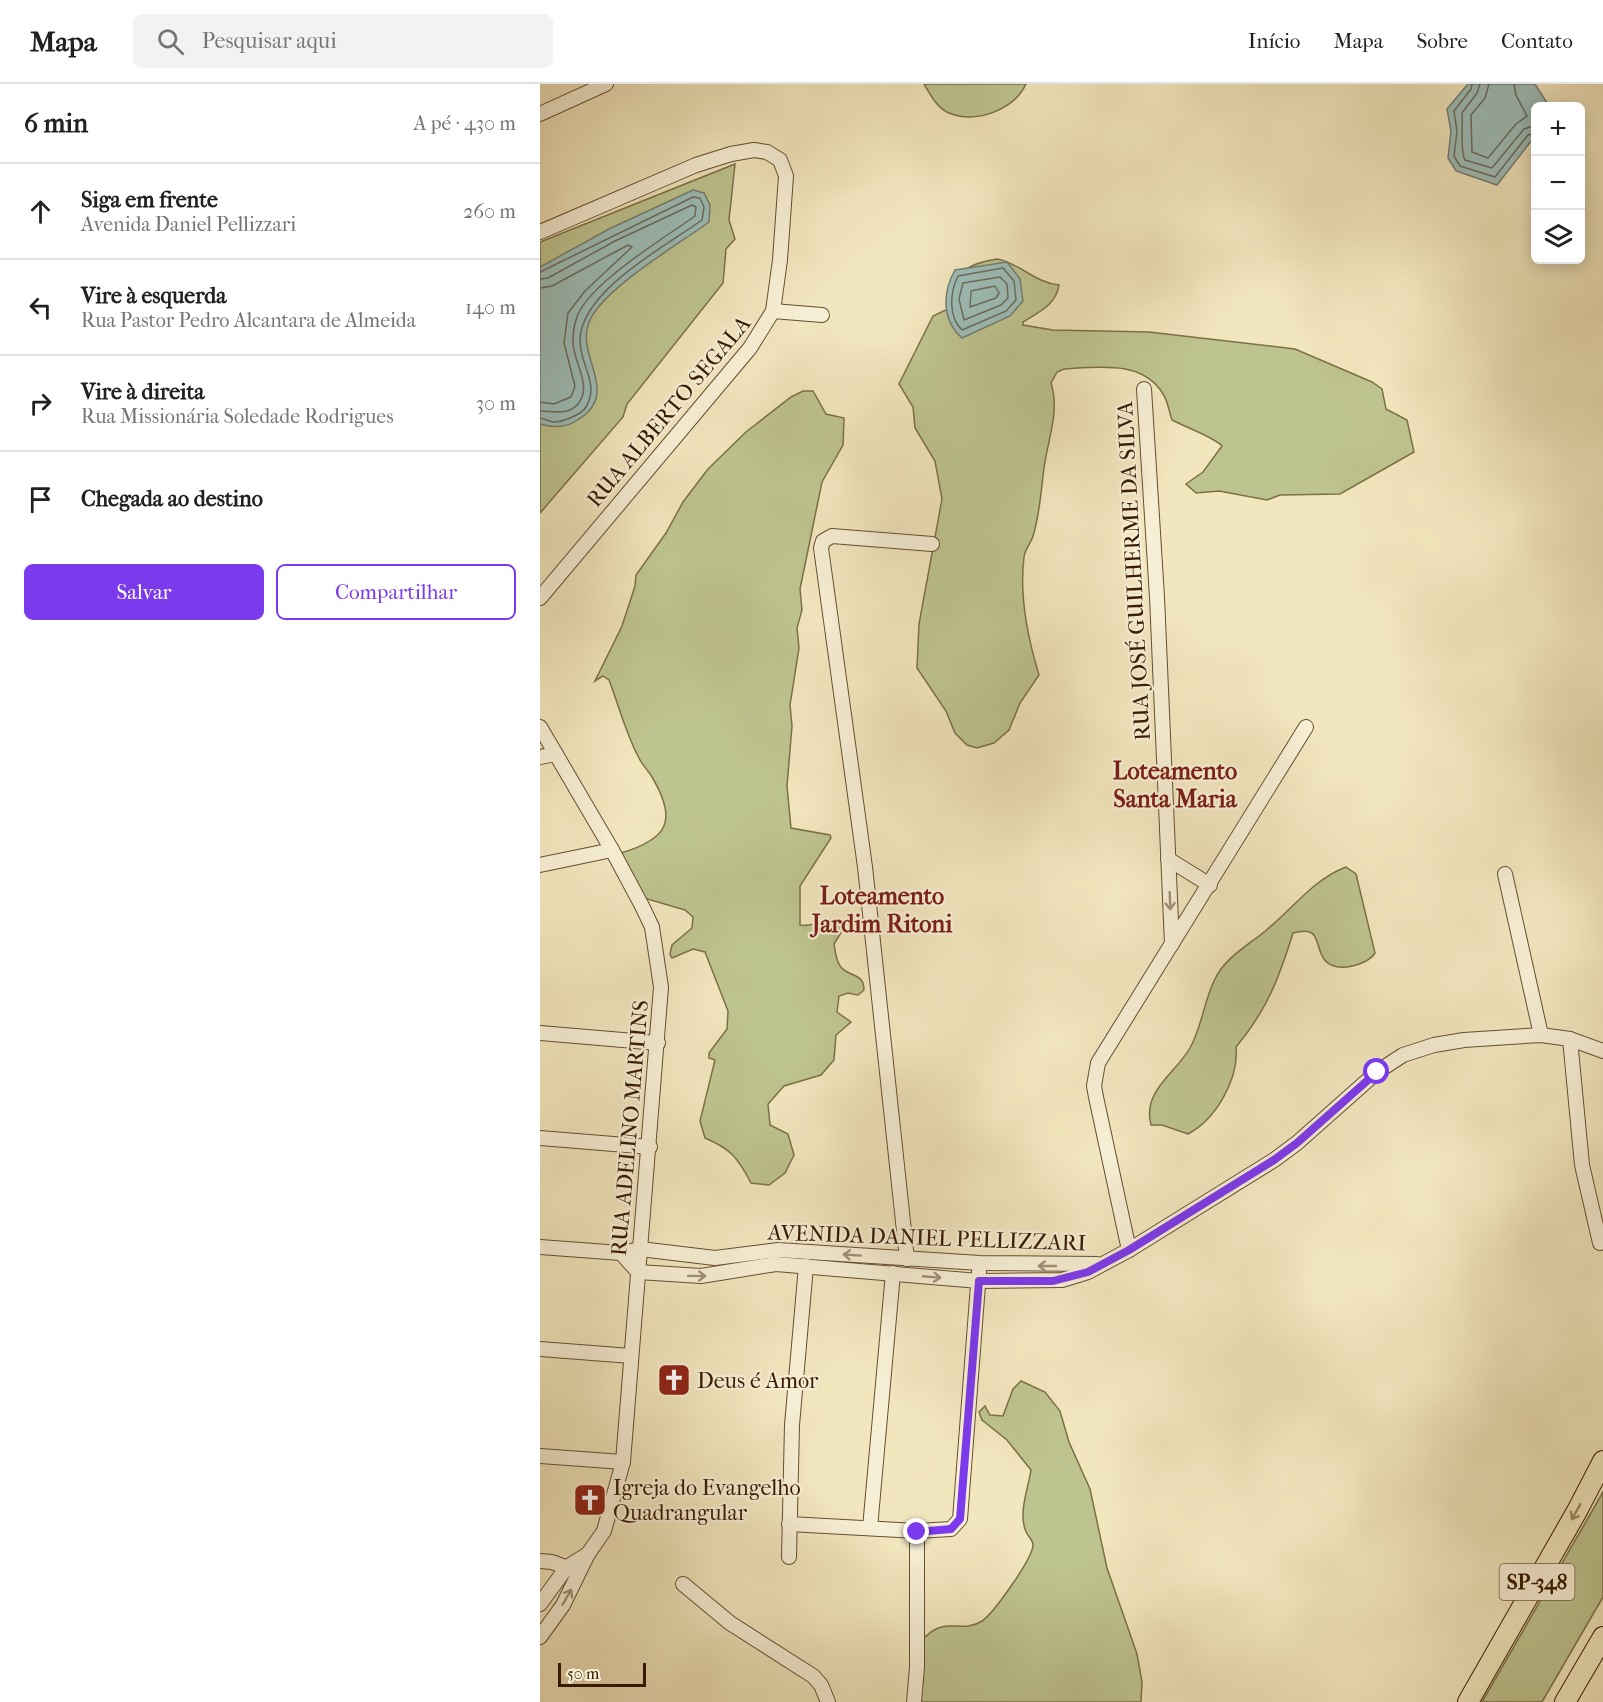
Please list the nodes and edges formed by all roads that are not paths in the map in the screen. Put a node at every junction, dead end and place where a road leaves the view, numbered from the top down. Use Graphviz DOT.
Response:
graph roads {
  1 [pos="606,84"];
  2 [pos="540,114"];
  3 [pos="540,232"];
  4 [pos="773,311"];
  5 [pos="822,315"];
  6 [pos="1144,389"];
  7 [pos="932,544"];
  8 [pos="540,598"];
  9 [pos="540,727"];
  10 [pos="1306,727"];
  11 [pos="556,754"];
  12 [pos="540,757"];
  13 [pos="612,850"];
  14 [pos="1168,859"];
  15 [pos="540,865"];
  16 [pos="1505,874"];
  17 [pos="1210,885"];
  18 [pos="1172,944"];
  19 [pos="540,1034"];
  20 [pos="1541,1035"];
  21 [pos="1570,1039"];
  22 [pos="658,1044"];
  23 [pos="1603,1051"];
  24 [pos="540,1138"];
  25 [pos="650,1147"];
  26 [pos="1600,1243"];
  27 [pos="540,1247"];
  28 [pos="640,1249"];
  29 [pos="1129,1250"];
  30 [pos="621,1253"];
  31 [pos="907,1259"];
  32 [pos="980,1263"];
  33 [pos="1105,1263"];
  34 [pos="806,1266"];
  35 [pos="638,1272"];
  36 [pos="893,1274"];
  37 [pos="979,1281"];
  38 [pos="540,1350"];
  39 [pos="631,1356"];
  40 [pos="540,1456"];
  41 [pos="1603,1461"];
  42 [pos="623,1462"];
  43 [pos="789,1524"];
  44 [pos="870,1528"];
  45 [pos="917,1532"];
  46 [pos="588,1554"];
  47 [pos="789,1557"];
  48 [pos="540,1561"];
  49 [pos="567,1567"];
  50 [pos="580,1573"];
  51 [pos="683,1584"];
  52 [pos="540,1604"];
  53 [pos="540,1637"];
  54 [pos="1603,1637"];
  55 [pos="1486,1672"];
  56 [pos="828,1702"];
  57 [pos="914,1702"];
  58 [pos="1459,1702"];
  59 [pos="1468,1702"];
  60 [pos="1565,1702"];
  1 -- 2 [label="street"];
  3 -- 4 [label="street, RUA ALBERTO SEGALA"];
  4 -- 5 [label="street"];
  4 -- 8 [label="street, RUA ALBERTO SEGALA"];
  6 -- 14 [label="street, RUA JOSÉ GUILHERME DA SILVA"];
  7 -- 31 [label="street"];
  9 -- 11 [label="street, RUA ADELINO MARTINS"];
  10 -- 17 [label="street"];
  11 -- 12 [label="street"];
  11 -- 13 [label="street, RUA ADELINO MARTINS"];
  13 -- 15 [label="street"];
  13 -- 22 [label="street, RUA ADELINO MARTINS"];
  14 -- 17 [label="street"];
  14 -- 18 [label="street, RUA JOSÉ GUILHERME DA SILVA, one-way"];
  16 -- 20 [label="street"];
  17 -- 18 [label="street"];
  18 -- 29 [label="street"];
  19 -- 22 [label="street"];
  20 -- 21 [label="street, AVENIDA DANIEL PELLIZZARI"];
  20 -- 29 [label="street, AVENIDA DANIEL PELLIZZARI"];
  21 -- 23 [label="street, AVENIDA DANIEL PELLIZZARI"];
  21 -- 26 [label="street"];
  22 -- 25 [label="street, RUA ADELINO MARTINS"];
  24 -- 25 [label="street"];
  25 -- 28 [label="street, RUA ADELINO MARTINS"];
  27 -- 30 [label="street, AVENIDA DANIEL PELLIZZARI"];
  28 -- 30 [label="street, AVENIDA DANIEL PELLIZZARI"];
  31 -- 28 [label="street, AVENIDA DANIEL PELLIZZARI, one-way"];
  28 -- 35 [label="street, RUA ADELINO MARTINS"];
  29 -- 33 [label="street, AVENIDA DANIEL PELLIZZARI"];
  30 -- 35 [label="street"];
  31 -- 32 [label="street, AVENIDA DANIEL PELLIZZARI"];
  33 -- 32 [label="street, AVENIDA DANIEL PELLIZZARI, one-way"];
  32 -- 37 [label="street"];
  33 -- 37 [label="street, AVENIDA DANIEL PELLIZZARI"];
  35 -- 34 [label="street, AVENIDA DANIEL PELLIZZARI, one-way"];
  34 -- 36 [label="street, AVENIDA DANIEL PELLIZZARI"];
  34 -- 43 [label="street"];
  35 -- 39 [label="street, RUA ADELINO MARTINS"];
  36 -- 37 [label="street, AVENIDA DANIEL PELLIZZARI, one-way"];
  36 -- 44 [label="street"];
  37 -- 45 [label="street"];
  38 -- 39 [label="street"];
  39 -- 42 [label="street, RUA ADELINO MARTINS"];
  40 -- 42 [label="street"];
  41 -- 55 [label="highway, SP-348, one-way"];
  42 -- 46 [label="street, RUA ADELINO MARTINS"];
  43 -- 44 [label="street"];
  43 -- 47 [label="street"];
  44 -- 45 [label="street"];
  45 -- 57 [label="street"];
  46 -- 49 [label="street, RUA ADELINO MARTINS"];
  46 -- 50 [label="street, RUA ADELINO MARTINS"];
  48 -- 49 [label="street"];
  49 -- 50 [label="street"];
  49 -- 52 [label="street, RUA ADELINO MARTINS"];
  53 -- 50 [label="street, RUA ADELINO MARTINS, one-way"];
  51 -- 56 [label="street"];
  54 -- 60 [label="highway"];
  55 -- 58 [label="highway"];
  55 -- 59 [label="highway, SP-348"];
}
